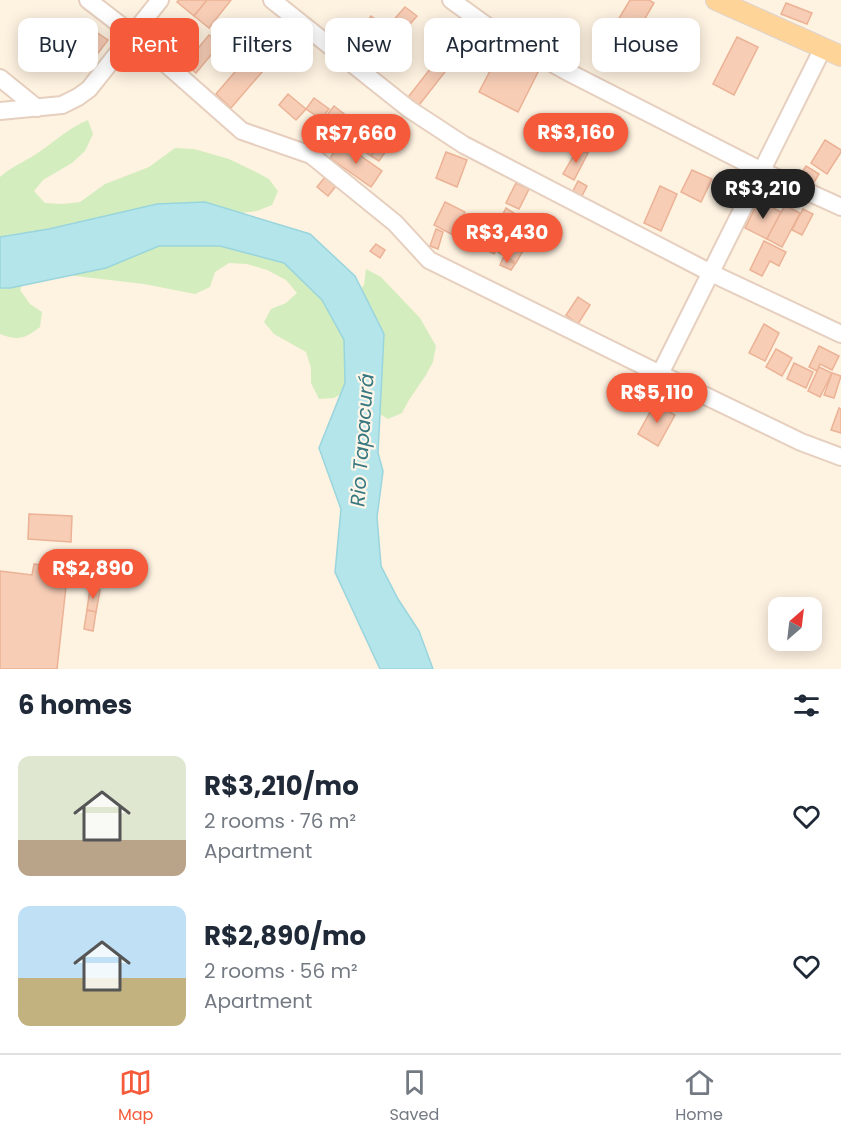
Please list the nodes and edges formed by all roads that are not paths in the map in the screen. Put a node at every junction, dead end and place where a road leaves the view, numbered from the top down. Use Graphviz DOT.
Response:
graph roads {
  1 [pos="88,0"];
  2 [pos="160,0"];
  3 [pos="272,0"];
  4 [pos="452,0"];
  5 [pos="716,0"];
  6 [pos="111,18"];
  7 [pos="145,18"];
  8 [pos="832,52"];
  9 [pos="110,62"];
  10 [pos="175,72"];
  11 [pos="0,78"];
  12 [pos="37,108"];
  13 [pos="0,111"];
  14 [pos="762,171"];
  15 [pos="841,207"];
  16 [pos="711,273"];
  17 [pos="841,334"];
  18 [pos="660,374"];
  19 [pos="841,457"];
  1 -- 6 [label="street"];
  2 -- 7 [label="street"];
  3 -- 16 [label="street"];
  4 -- 14 [label="street"];
  5 -- 8 [label="main road"];
  8 -- 14 [label="street"];
  9 -- 12 [label="street"];
  10 -- 18 [label="street"];
  11 -- 12 [label="street"];
  12 -- 13 [label="street"];
  14 -- 15 [label="street"];
  14 -- 16 [label="street"];
  16 -- 17 [label="street"];
  16 -- 18 [label="street"];
  18 -- 19 [label="street"];
}
